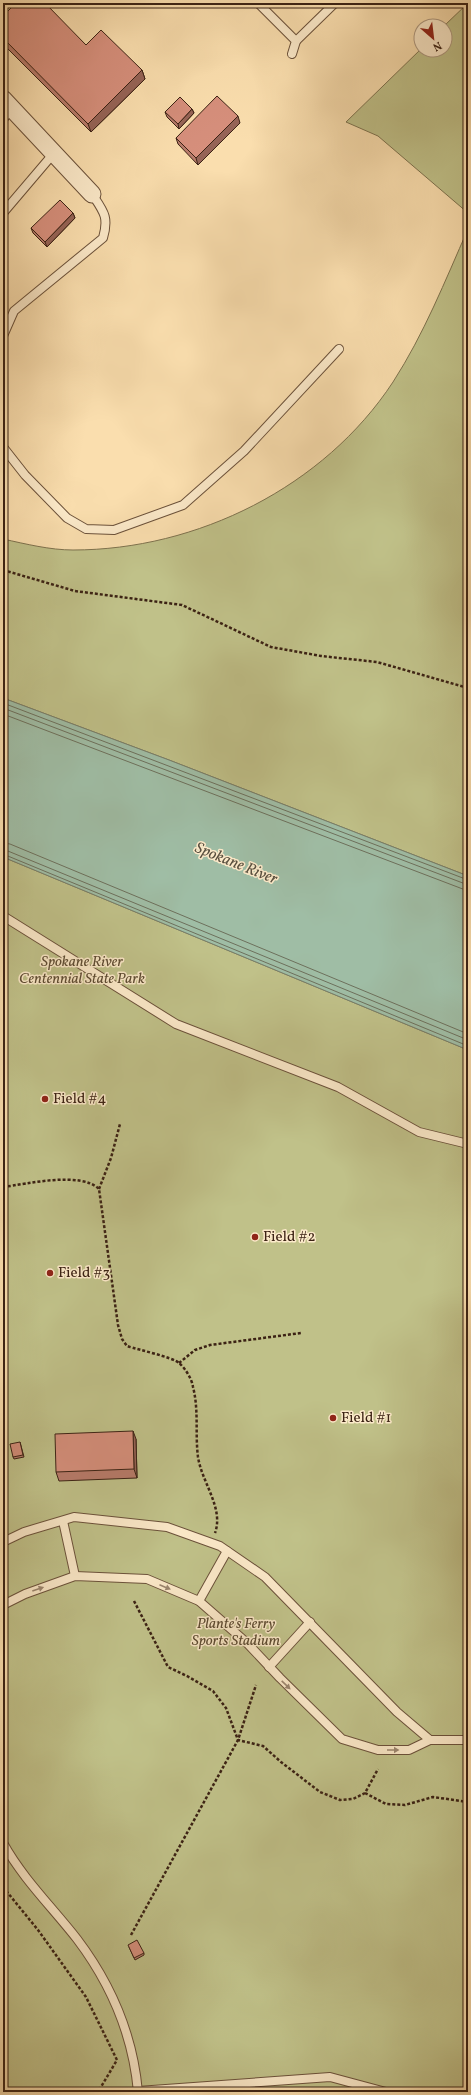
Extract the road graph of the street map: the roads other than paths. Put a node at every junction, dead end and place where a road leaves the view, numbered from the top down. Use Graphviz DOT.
graph roads {
  1 [pos="258,3"];
  2 [pos="335,3"];
  3 [pos="296,41"];
  4 [pos="292,54"];
  5 [pos="6,109"];
  6 [pos="54,153"];
  7 [pos="92,194"];
  8 [pos="3,213"];
  9 [pos="3,336"];
  10 [pos="339,349"];
  11 [pos="3,447"];
  12 [pos="3,916"];
  13 [pos="468,1144"];
  14 [pos="63,1521"];
  15 [pos="3,1542"];
  16 [pos="227,1551"];
  17 [pos="75,1576"];
  18 [pos="199,1602"];
  19 [pos="3,1605"];
  20 [pos="310,1622"];
  21 [pos="269,1667"];
  22 [pos="430,1740"];
  23 [pos="468,1740"];
  24 [pos="3,1843"];
  25 [pos="138,2092"];
  26 [pos="386,2092"];
  1 -- 3 [label="lane"];
  2 -- 3 [label="lane"];
  3 -- 4 [label="lane"];
  5 -- 6 [label="street"];
  6 -- 7 [label="street"];
  6 -- 8 [label="lane"];
  7 -- 9 [label="lane"];
  10 -- 11 [label="lane"];
  12 -- 13 [label="lane"];
  14 -- 15 [label="lane"];
  14 -- 16 [label="lane"];
  14 -- 17 [label="lane"];
  16 -- 18 [label="lane"];
  16 -- 20 [label="lane"];
  17 -- 18 [label="lane, one-way"];
  19 -- 17 [label="lane, one-way"];
  18 -- 21 [label="lane"];
  20 -- 21 [label="lane"];
  20 -- 22 [label="lane"];
  21 -- 22 [label="lane, one-way"];
  22 -- 23 [label="lane"];
  24 -- 25 [label="lane"];
  25 -- 26 [label="lane"];
}
